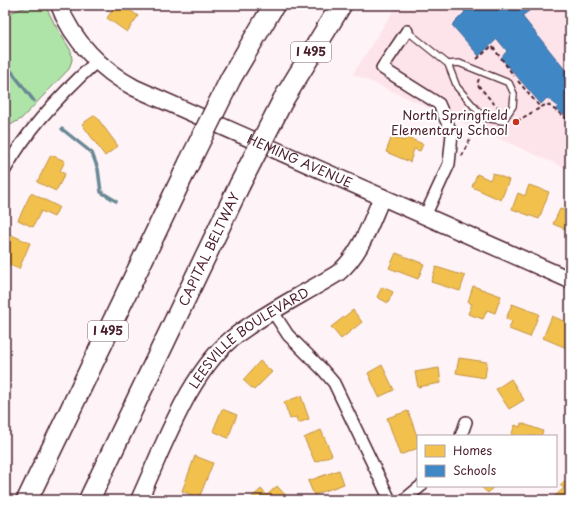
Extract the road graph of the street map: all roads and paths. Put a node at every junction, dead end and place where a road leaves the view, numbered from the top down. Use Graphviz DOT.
graph roads {
  1 [pos="59,5"];
  2 [pos="274,5"];
  3 [pos="341,5"];
  4 [pos="407,31"];
  5 [pos="477,59"];
  6 [pos="96,62"];
  7 [pos="448,64"];
  8 [pos="479,78"];
  9 [pos="540,107"];
  10 [pos="505,109"];
  11 [pos="517,120"];
  12 [pos="570,121"];
  13 [pos="495,131"];
  14 [pos="8,156"];
  15 [pos="449,164"];
  16 [pos="5,170"];
  17 [pos="382,197"];
  18 [pos="424,216"];
  19 [pos="570,280"];
  20 [pos="273,312"];
  21 [pos="466,422"];
  22 [pos="461,435"];
  23 [pos="421,487"];
  24 [pos="27,500"];
  25 [pos="89,500"];
  26 [pos="139,500"];
  27 [pos="390,500"];
  28 [pos="404,500"];
  1 -- 6 [label="street, HEMING AVENUE"];
  2 -- 24 [label="highway, I 495, bridge"];
  3 -- 25 [label="highway, CAPITAL BELTWAY / I 495, bridge"];
  4 -- 7 [label="lane"];
  4 -- 15 [label="street"];
  5 -- 9 [label="path"];
  6 -- 14 [label="street"];
  6 -- 17 [label="street, HEMING AVENUE"];
  7 -- 7 [label="lane"];
  8 -- 10 [label="path"];
  9 -- 11 [label="path"];
  9 -- 12 [label="path"];
  13 -- 15 [label="path"];
  14 -- 16 [label="street"];
  15 -- 18 [label="street"];
  17 -- 18 [label="street, HEMING AVENUE"];
  17 -- 20 [label="street, LEESVILLE BOULEVARD"];
  18 -- 19 [label="street, HEMING AVENUE"];
  20 -- 26 [label="street, LEESVILLE BOULEVARD"];
  20 -- 27 [label="street"];
  21 -- 22 [label="street"];
  23 -- 28 [label="street"];
}
